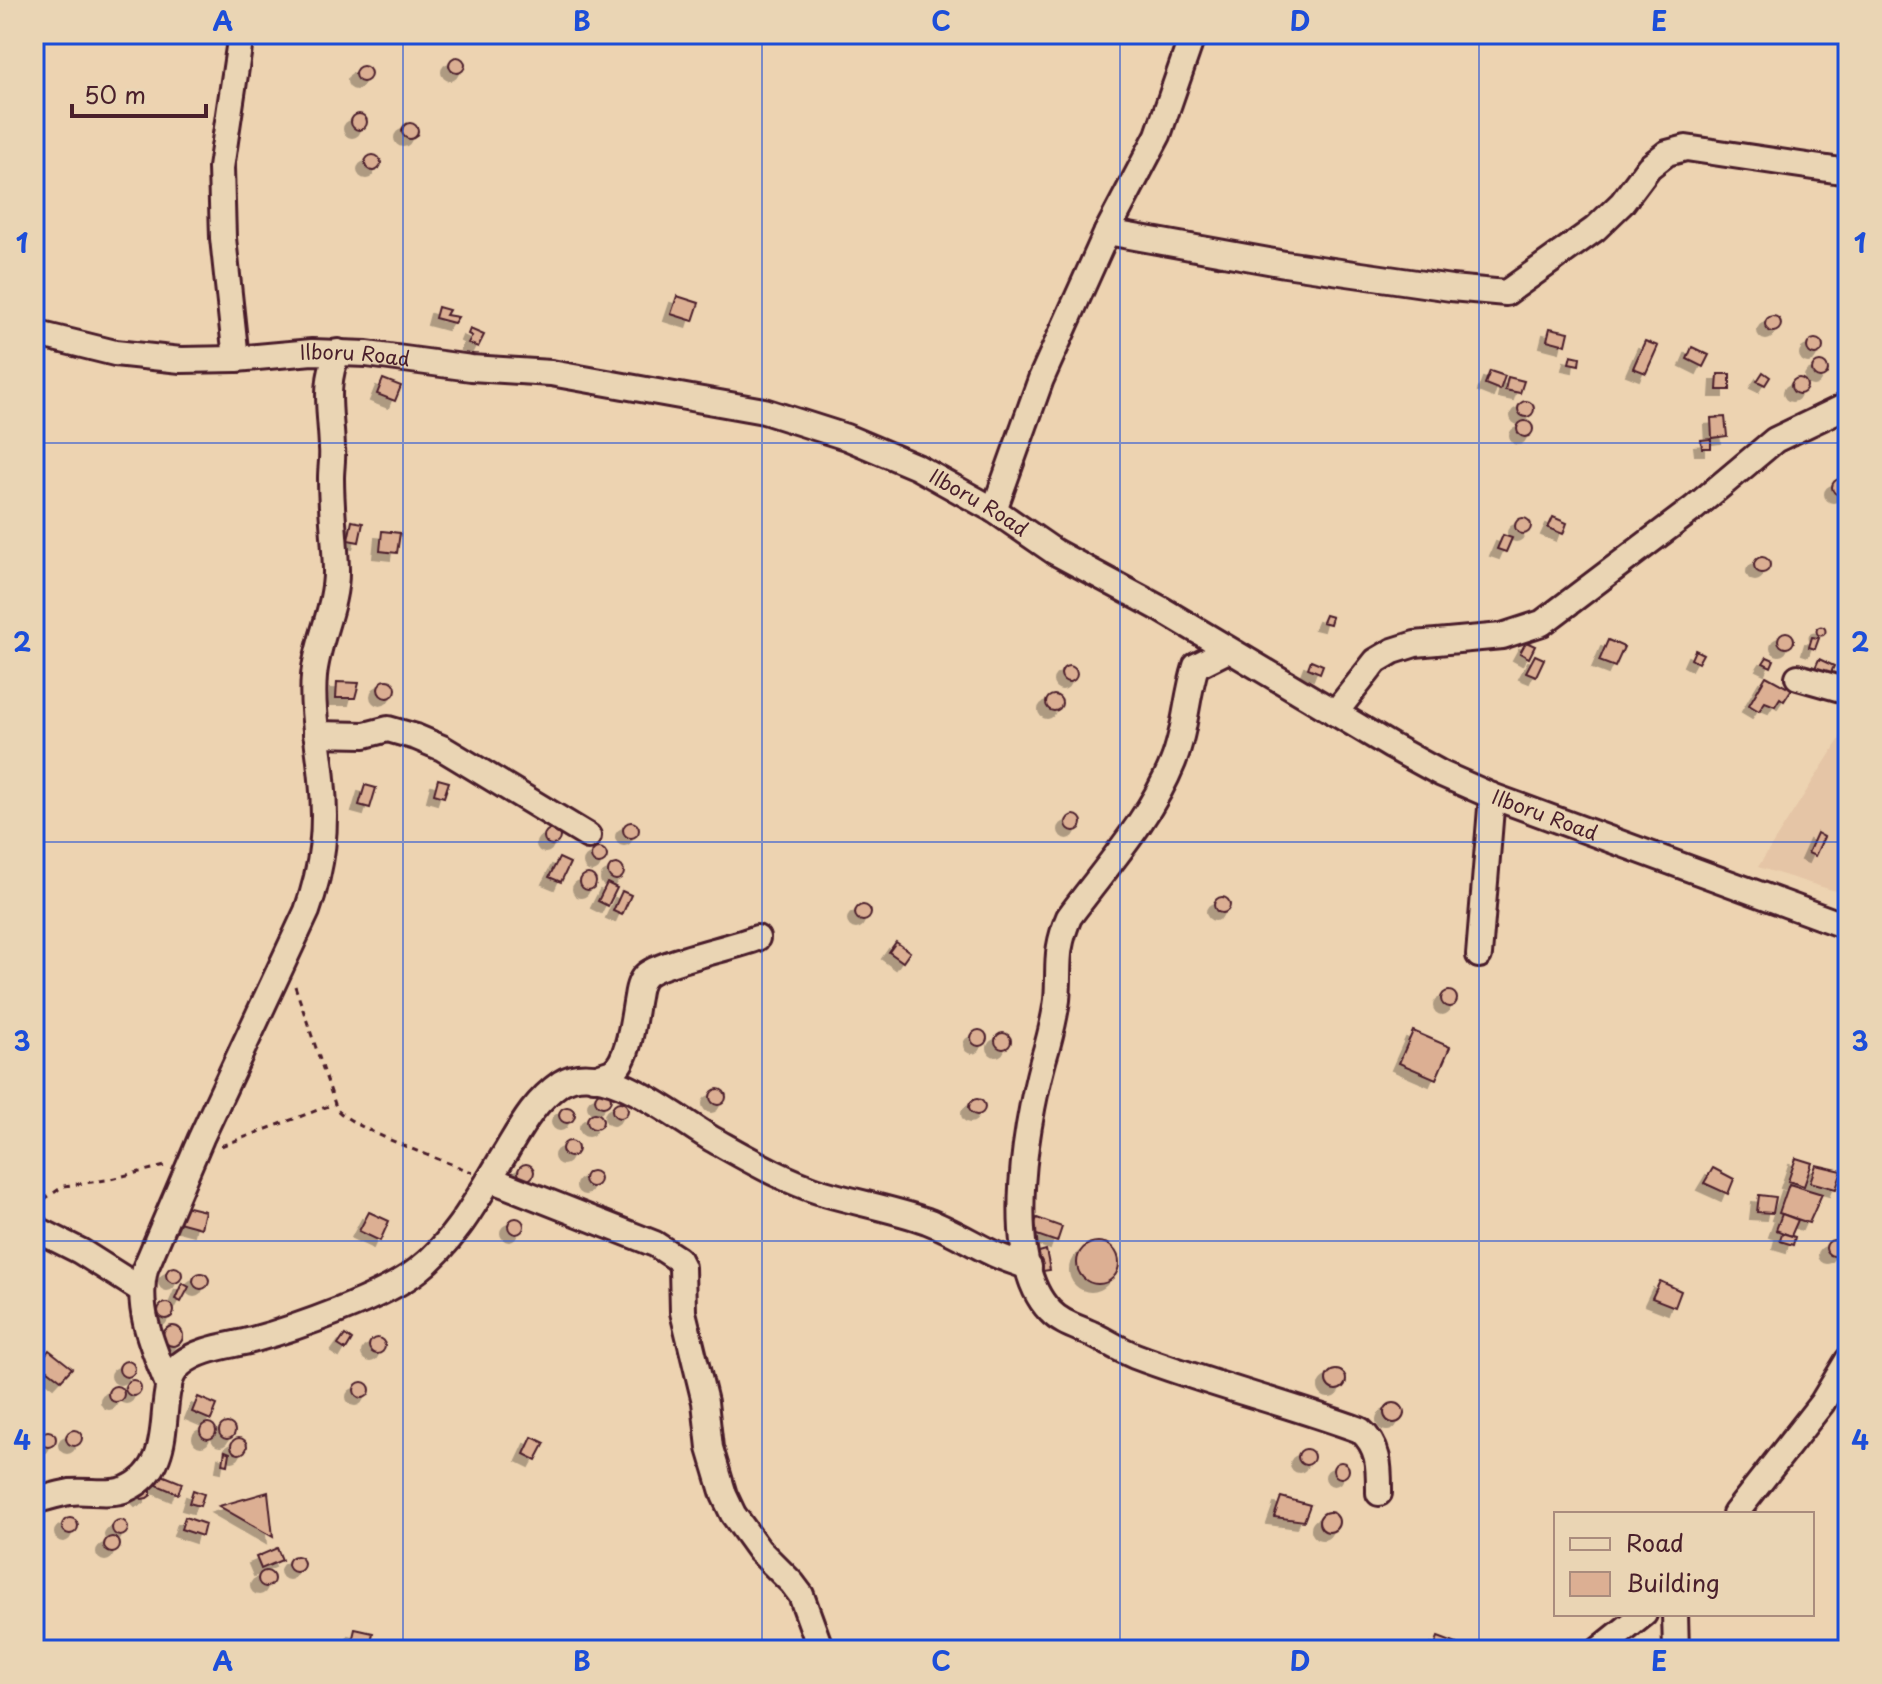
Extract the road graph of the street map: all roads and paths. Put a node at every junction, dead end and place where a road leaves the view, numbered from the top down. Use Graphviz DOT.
graph roads {
  1 [pos="241,34"];
  2 [pos="1193,34"];
  3 [pos="1848,172"];
  4 [pos="1107,232"];
  5 [pos="34,333"];
  6 [pos="338,352"];
  7 [pos="236,359"];
  8 [pos="1848,405"];
  9 [pos="994,510"];
  10 [pos="1228,650"];
  11 [pos="1798,677"];
  12 [pos="1848,691"];
  13 [pos="1335,713"];
  14 [pos="316,734"];
  15 [pos="1492,796"];
  16 [pos="588,836"];
  17 [pos="1848,927"];
  18 [pos="757,938"];
  19 [pos="1479,955"];
  20 [pos="294,982"];
  21 [pos="594,1078"];
  22 [pos="334,1104"];
  23 [pos="193,1156"];
  24 [pos="490,1179"];
  25 [pos="34,1206"];
  26 [pos="34,1228"];
  27 [pos="1029,1267"];
  28 [pos="140,1289"];
  29 [pos="1848,1360"];
  30 [pos="169,1387"];
  31 [pos="1379,1493"];
  32 [pos="34,1501"];
  33 [pos="1737,1512"];
  34 [pos="1642,1616"];
  35 [pos="1675,1616"];
  36 [pos="821,1650"];
  37 [pos="1599,1650"];
  38 [pos="1676,1650"];
  1 -- 7 [label="street"];
  2 -- 4 [label="street"];
  3 -- 4 [label="street"];
  4 -- 9 [label="street"];
  5 -- 7 [label="street, Ilboru Road"];
  6 -- 7 [label="street, Ilboru Road"];
  6 -- 9 [label="street, Ilboru Road"];
  6 -- 14 [label="street"];
  8 -- 13 [label="street"];
  9 -- 10 [label="street, Ilboru Road"];
  10 -- 13 [label="street, Ilboru Road"];
  10 -- 27 [label="street"];
  11 -- 12 [label="street"];
  13 -- 15 [label="street, Ilboru Road"];
  14 -- 16 [label="street"];
  14 -- 23 [label="street"];
  15 -- 17 [label="street, Ilboru Road"];
  15 -- 19 [label="street"];
  18 -- 21 [label="street"];
  20 -- 22 [label="path"];
  21 -- 24 [label="street"];
  21 -- 27 [label="street"];
  22 -- 23 [label="path"];
  22 -- 24 [label="path"];
  23 -- 25 [label="path"];
  23 -- 28 [label="street"];
  24 -- 30 [label="street"];
  24 -- 36 [label="street"];
  26 -- 28 [label="street"];
  27 -- 31 [label="street"];
  28 -- 30 [label="street"];
  29 -- 33 [label="street"];
  30 -- 32 [label="street"];
  34 -- 37 [label="street"];
  35 -- 38 [label="street"];
}
